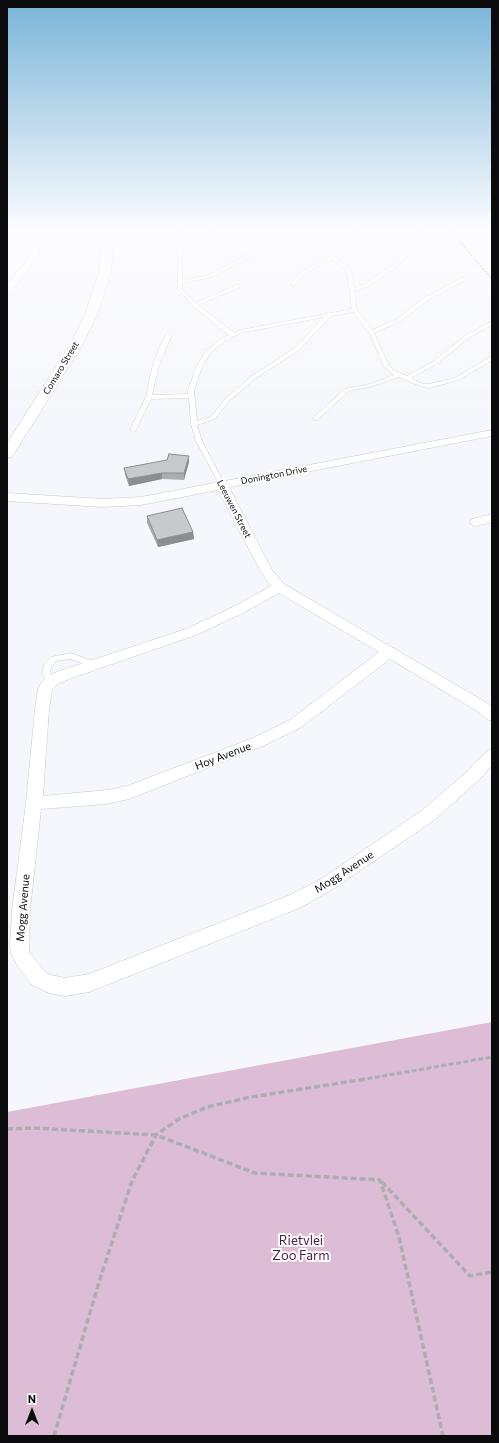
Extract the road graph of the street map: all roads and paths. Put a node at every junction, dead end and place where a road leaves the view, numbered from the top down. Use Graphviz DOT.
graph roads {
  1 [pos="97,295"];
  2 [pos="186,295"];
  3 [pos="217,295"];
  4 [pos="353,295"];
  5 [pos="433,295"];
  6 [pos="195,305"];
  7 [pos="355,310"];
  8 [pos="329,315"];
  9 [pos="492,323"];
  10 [pos="371,332"];
  11 [pos="169,334"];
  12 [pos="233,335"];
  13 [pos="492,358"];
  14 [pos="398,375"];
  15 [pos="407,378"];
  16 [pos="192,396"];
  17 [pos="149,397"];
  18 [pos="315,419"];
  19 [pos="194,424"];
  20 [pos="133,430"];
  21 [pos="492,433"];
  22 [pos="7,454"];
  23 [pos="222,486"];
  24 [pos="7,498"];
  25 [pos="492,518"];
  26 [pos="476,522"];
  27 [pos="279,587"];
  28 [pos="389,652"];
  29 [pos="487,711"];
  30 [pos="492,755"];
  31 [pos="34,803"];
  32 [pos="492,1057"];
  33 [pos="7,1129"];
  34 [pos="156,1135"];
  35 [pos="380,1180"];
  36 [pos="492,1272"];
  37 [pos="54,1436"];
  38 [pos="442,1436"];
  1 -- 22 [label="street, Comaro Street"];
  2 -- 6 [label="lane"];
  3 -- 6 [label="lane"];
  4 -- 7 [label="lane"];
  5 -- 10 [label="lane"];
  6 -- 12 [label="lane"];
  7 -- 8 [label="lane, Leeuwen Street"];
  7 -- 10 [label="lane"];
  8 -- 12 [label="lane, Leeuwen Street"];
  8 -- 19 [label="lane"];
  9 -- 15 [label="lane"];
  10 -- 14 [label="lane"];
  11 -- 17 [label="lane"];
  12 -- 16 [label="lane, Leeuwen Street"];
  13 -- 15 [label="lane"];
  14 -- 15 [label="lane"];
  14 -- 18 [label="lane"];
  16 -- 17 [label="lane"];
  16 -- 19 [label="lane, Leeuwen Street"];
  17 -- 20 [label="lane"];
  19 -- 23 [label="lane, Leeuwen Street"];
  21 -- 23 [label="street, Donington Drive"];
  23 -- 24 [label="street, Donington Drive"];
  23 -- 27 [label="street, Leeuwen Street"];
  25 -- 26 [label="street"];
  27 -- 28 [label="street, Leeuwen Street"];
  27 -- 31 [label="street, Mogg Avenue"];
  28 -- 29 [label="street, Leeuwen Street"];
  28 -- 31 [label="street, Hoy Avenue"];
  30 -- 31 [label="street, Mogg Avenue"];
  32 -- 34 [label="path"];
  33 -- 34 [label="path"];
  34 -- 35 [label="path"];
  34 -- 37 [label="path"];
  35 -- 36 [label="path"];
  35 -- 38 [label="path"];
}
